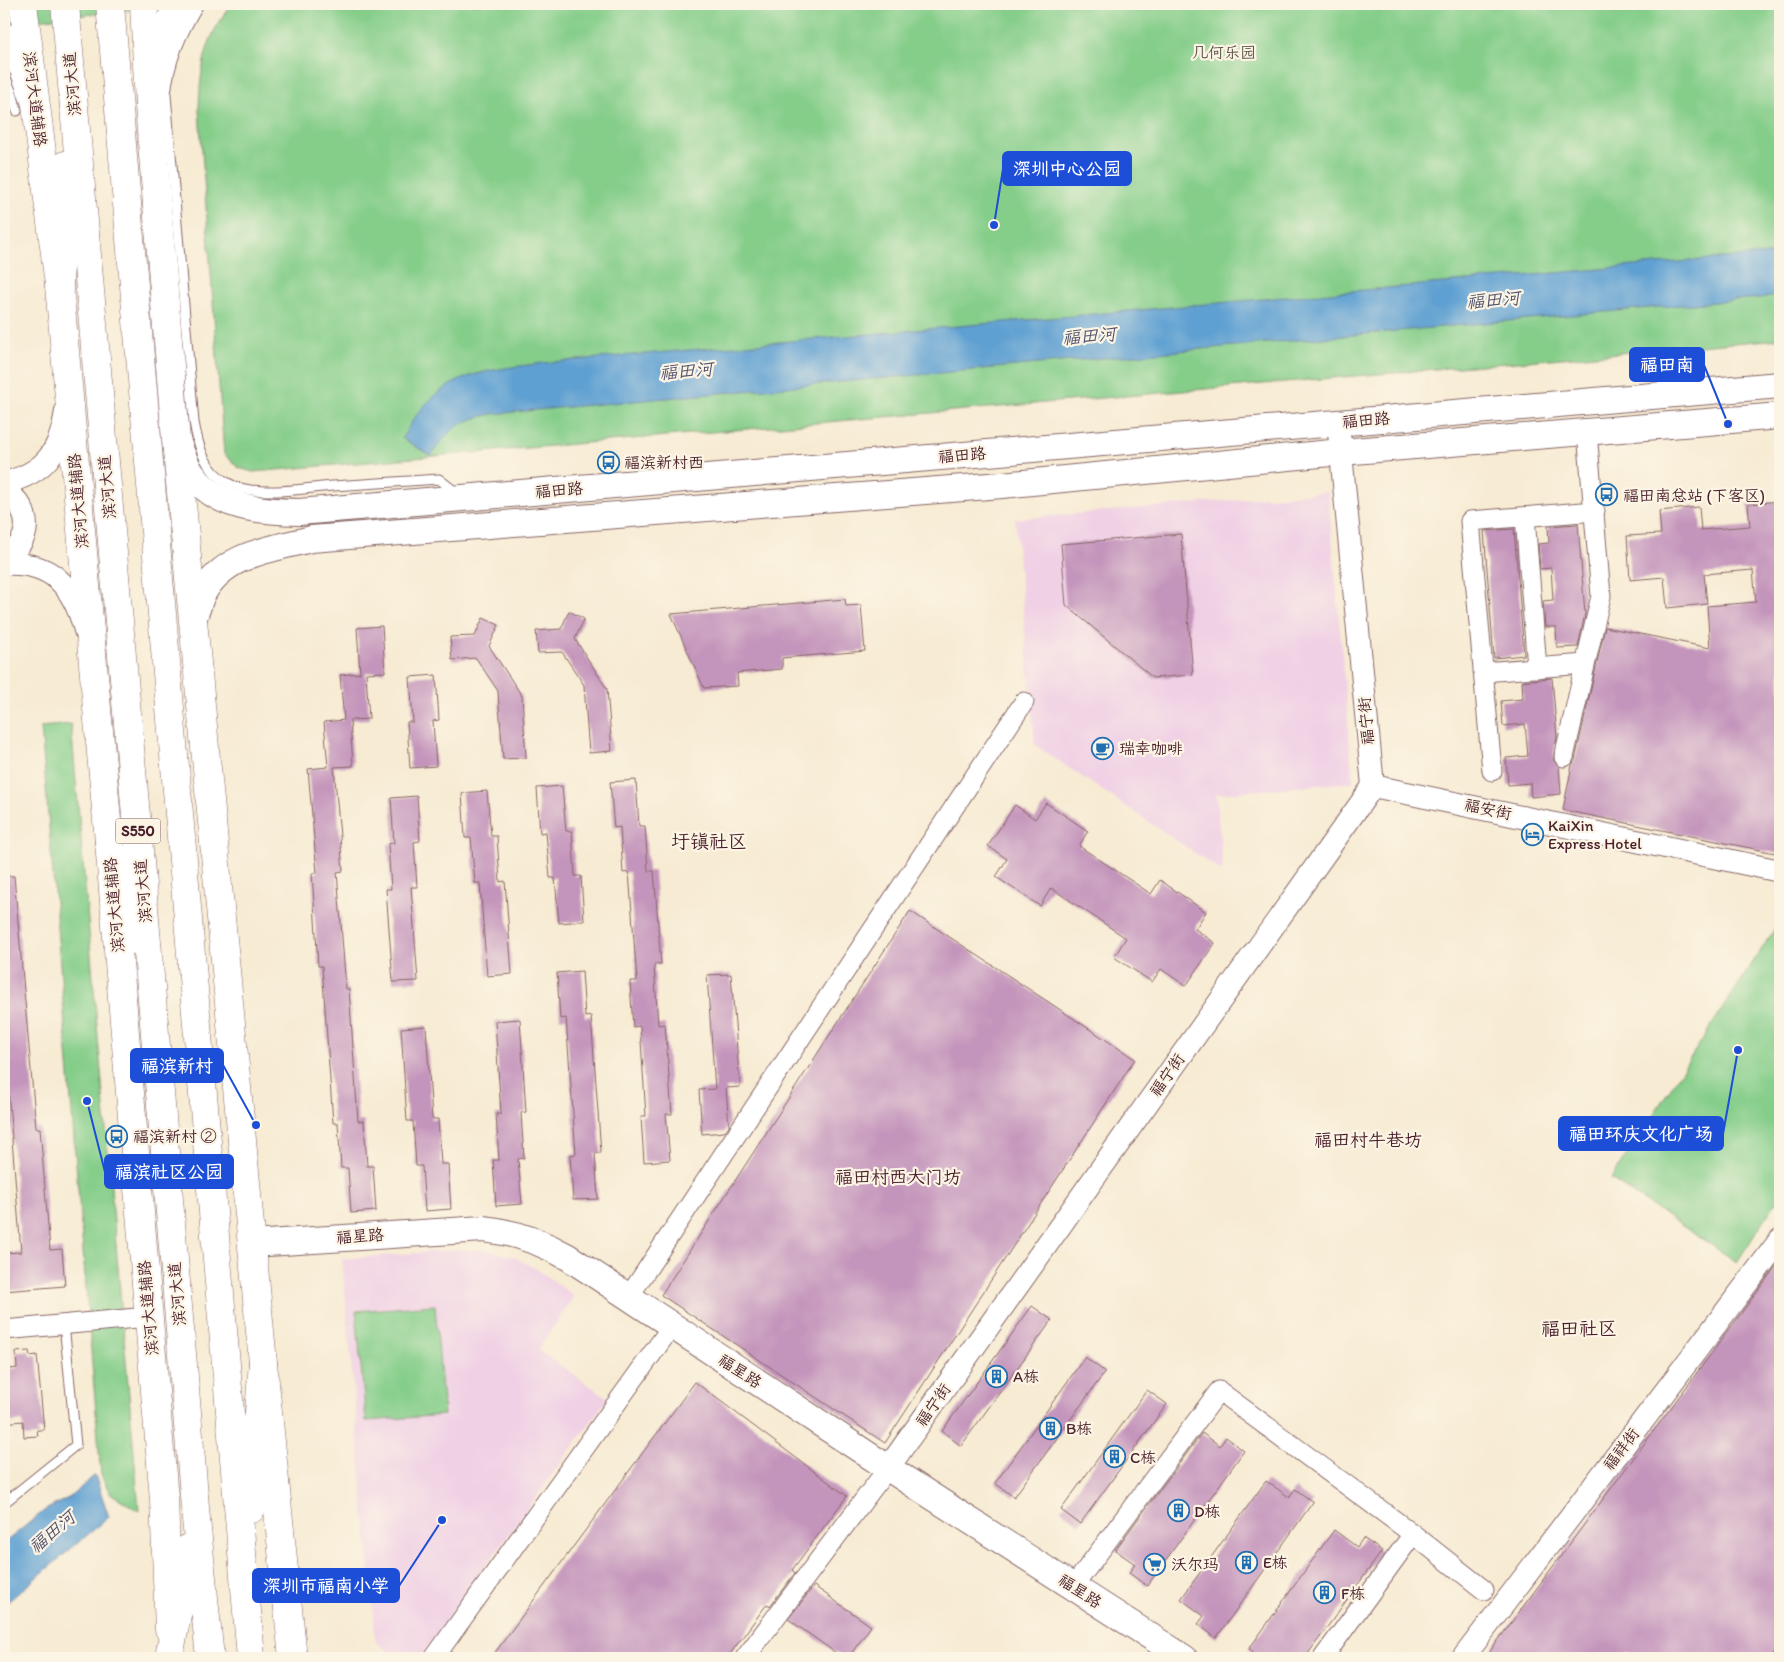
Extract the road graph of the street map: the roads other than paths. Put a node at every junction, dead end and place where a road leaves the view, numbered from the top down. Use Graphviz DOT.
graph roads {
  1 [pos="23,4"];
  2 [pos="65,4"];
  3 [pos="110,4"];
  4 [pos="144,4"];
  5 [pos="179,4"];
  6 [pos="199,4"];
  7 [pos="4,37"];
  8 [pos="70,61"];
  9 [pos="4,72"];
  10 [pos="25,104"];
  11 [pos="149,105"];
  12 [pos="59,285"];
  13 [pos="1780,385"];
  14 [pos="68,396"];
  15 [pos="1780,416"];
  16 [pos="1338,422"];
  17 [pos="1587,432"];
  18 [pos="176,440"];
  19 [pos="1341,452"];
  20 [pos="4,483"];
  21 [pos="4,492"];
  22 [pos="464,498"];
  23 [pos="1594,511"];
  24 [pos="1525,517"];
  25 [pos="4,556"];
  26 [pos="4,564"];
  27 [pos="194,617"];
  28 [pos="93,660"];
  29 [pos="1585,664"];
  30 [pos="1537,668"];
  31 [pos="1484,672"];
  32 [pos="1024,702"];
  33 [pos="1564,757"];
  34 [pos="1492,771"];
  35 [pos="1373,786"];
  36 [pos="109,842"];
  37 [pos="1780,871"];
  38 [pos="154,1022"];
  39 [pos="1780,1240"];
  40 [pos="252,1244"];
  41 [pos="628,1298"];
  42 [pos="148,1317"];
  43 [pos="64,1324"];
  44 [pos="672,1326"];
  45 [pos="4,1330"];
  46 [pos="262,1363"];
  47 [pos="888,1468"];
  48 [pos="4,1503"];
  49 [pos="196,1519"];
  50 [pos="1413,1534"];
  51 [pos="1073,1587"];
  52 [pos="245,1590"];
  53 [pos="1484,1590"];
  54 [pos="170,1655"];
  55 [pos="210,1658"];
  56 [pos="251,1658"];
  57 [pos="293,1658"];
  58 [pos="434,1658"];
  59 [pos="745,1658"];
  60 [pos="1184,1658"];
  61 [pos="1323,1658"];
  62 [pos="1463,1658"];
  1 -- 10 [label="main road, 滨河大道辅路"];
  2 -- 8 [label="main road, 滨河大道 / S550"];
  3 -- 52 [label="main road, S550"];
  4 -- 11 [label="main road"];
  5 -- 11 [label="main road"];
  6 -- 22 [label="lane"];
  7 -- 10 [label="main road"];
  8 -- 12 [label="main road"];
  8 -- 38 [label="main road, 滨河大道 / S550"];
  9 -- 10 [label="lane"];
  10 -- 12 [label="main road, 滨河大道辅路"];
  11 -- 18 [label="main road"];
  12 -- 14 [label="main road, 滨河大道辅路"];
  13 -- 16 [label="main road, 福田路"];
  14 -- 20 [label="street"];
  14 -- 28 [label="main road, 滨河大道辅路"];
  15 -- 17 [label="main road, 福田路"];
  16 -- 19 [label="street, 福宁街"];
  16 -- 22 [label="main road, 福田路"];
  17 -- 19 [label="main road, 福田路"];
  17 -- 23 [label="street"];
  18 -- 22 [label="main road, 福田路"];
  18 -- 27 [label="main road"];
  19 -- 27 [label="main road, 福田路"];
  19 -- 35 [label="street, 福宁街"];
  21 -- 25 [label="street"];
  23 -- 24 [label="street"];
  23 -- 29 [label="street"];
  24 -- 30 [label="street"];
  24 -- 31 [label="street"];
  26 -- 28 [label="street"];
  27 -- 40 [label="main road"];
  28 -- 36 [label="main road, 滨河大道辅路"];
  29 -- 30 [label="street"];
  29 -- 33 [label="street"];
  30 -- 31 [label="street"];
  31 -- 34 [label="street"];
  32 -- 41 [label="street"];
  35 -- 37 [label="street, 福安街"];
  35 -- 47 [label="street, 福宁街"];
  36 -- 38 [label="main road"];
  36 -- 42 [label="main road, 滨河大道辅路"];
  38 -- 49 [label="main road, 滨河大道 / S550"];
  39 -- 62 [label="street, 福祥街"];
  40 -- 41 [label="main road, 福星路"];
  40 -- 46 [label="main road"];
  41 -- 44 [label="main road, 福星路"];
  42 -- 43 [label="street"];
  42 -- 54 [label="main road, 滨河大道辅路"];
  43 -- 45 [label="street"];
  43 -- 48 [label="lane"];
  44 -- 47 [label="main road, 福星路"];
  44 -- 58 [label="street"];
  46 -- 52 [label="main road"];
  46 -- 57 [label="main road"];
  47 -- 51 [label="main road, 福星路"];
  47 -- 59 [label="street, 福宁街"];
  49 -- 54 [label="main road"];
  49 -- 55 [label="main road, 滨河大道 / S550"];
  50 -- 51 [label="street"];
  50 -- 53 [label="street"];
  50 -- 61 [label="street"];
  51 -- 60 [label="main road, 福星路"];
  52 -- 56 [label="main road, S550"];
}
